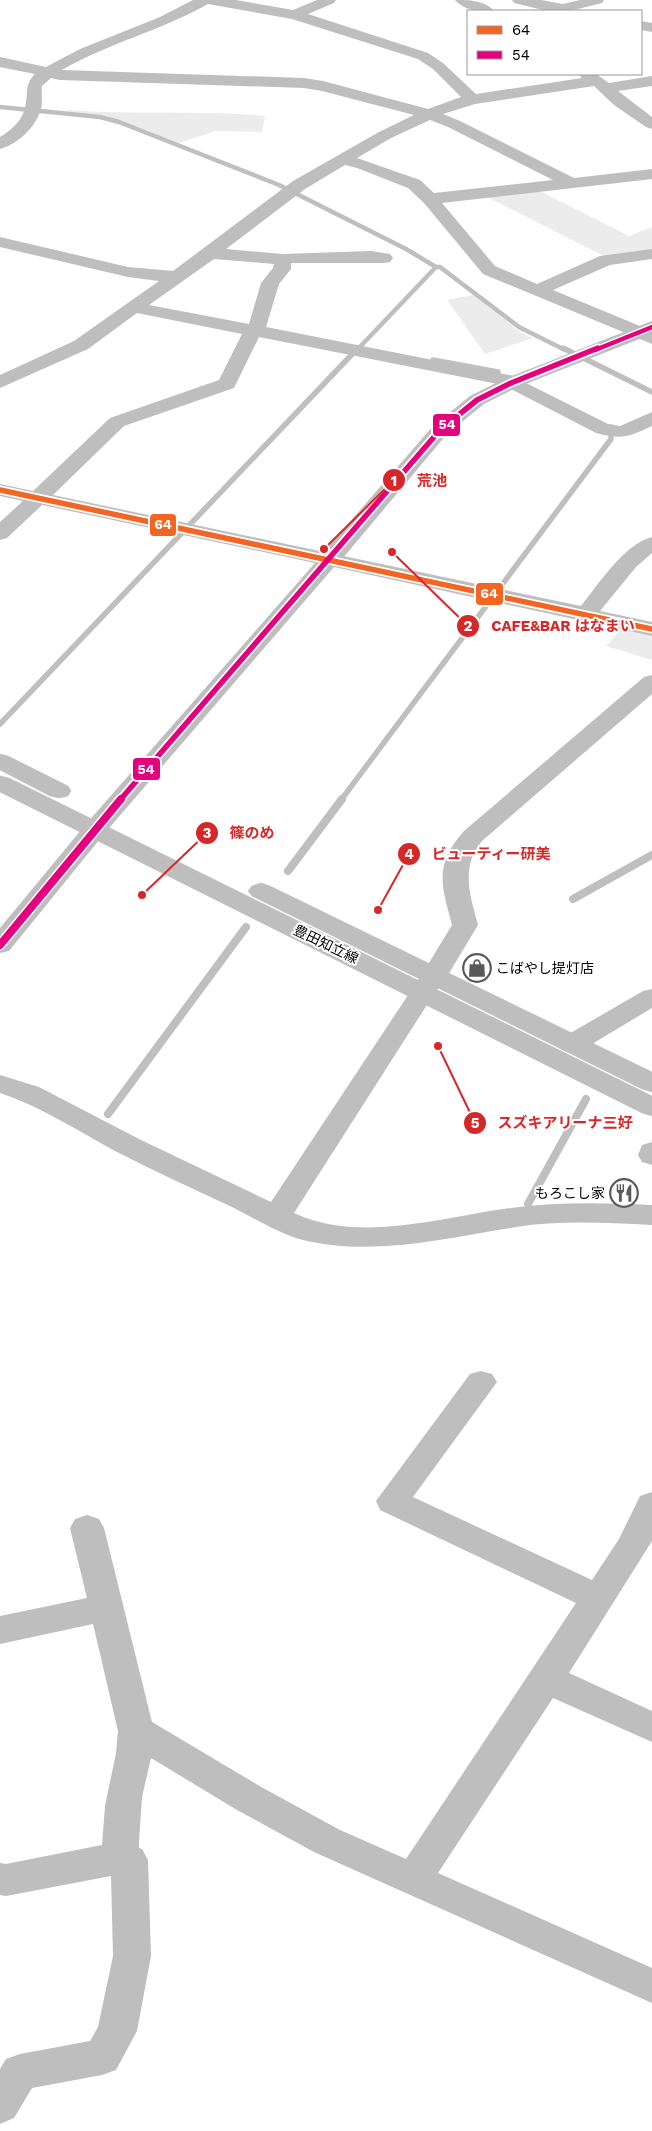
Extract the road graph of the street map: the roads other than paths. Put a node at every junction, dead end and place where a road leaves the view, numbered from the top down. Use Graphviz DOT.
graph roads {
  1 [pos="204,0"];
  2 [pos="329,0"];
  3 [pos="462,0"];
  4 [pos="519,0"];
  5 [pos="597,0"];
  6 [pos="563,9"];
  7 [pos="485,10"];
  8 [pos="576,10"];
  9 [pos="295,15"];
  10 [pos="0,62"];
  11 [pos="47,73"];
  12 [pos="596,81"];
  13 [pos="652,81"];
  14 [pos="473,100"];
  15 [pos="428,114"];
  16 [pos="652,124"];
  17 [pos="0,144"];
  18 [pos="343,160"];
  19 [pos="652,174"];
  20 [pos="574,184"];
  21 [pos="430,199"];
  22 [pos="0,242"];
  23 [pos="210,253"];
  24 [pos="652,254"];
  25 [pos="384,258"];
  26 [pos="283,259"];
  27 [pos="175,277"];
  28 [pos="538,290"];
  29 [pos="133,307"];
  30 [pos="254,332"];
  31 [pos="648,332"];
  32 [pos="0,382"];
  33 [pos="514,382"];
  34 [pos="652,418"];
  35 [pos="0,490"];
  36 [pos="38,498"];
  37 [pos="0,534"];
  38 [pos="652,543"];
  39 [pos="329,560"];
  40 [pos="586,614"];
  41 [pos="652,629"];
  42 [pos="652,682"];
  43 [pos="0,761"];
  44 [pos="0,783"];
  45 [pos="101,823"];
  46 [pos="0,945"];
  47 [pos="428,983"];
  48 [pos="652,997"];
  49 [pos="572,1044"];
  50 [pos="652,1083"];
  51 [pos="0,1084"];
  52 [pos="652,1107"];
  53 [pos="652,1215"];
  54 [pos="276,1217"];
  55 [pos="481,1382"];
  56 [pos="652,1505"];
  57 [pos="87,1528"];
  58 [pos="598,1598"];
  59 [pos="107,1607"];
  60 [pos="0,1630"];
  61 [pos="547,1679"];
  62 [pos="652,1727"];
  63 [pos="136,1731"];
  64 [pos="120,1858"];
  65 [pos="0,1879"];
  66 [pos="413,1880"];
  67 [pos="652,1986"];
  68 [pos="0,2105"];
  1 -- 9 [label="street"];
  1 -- 11 [label="street"];
  2 -- 9 [label="street"];
  3 -- 7 [label="street"];
  4 -- 6 [label="street"];
  5 -- 6 [label="street"];
  6 -- 8 [label="street"];
  9 -- 14 [label="street"];
  10 -- 11 [label="street"];
  11 -- 15 [label="street"];
  11 -- 17 [label="street"];
  12 -- 13 [label="street"];
  12 -- 14 [label="street"];
  12 -- 16 [label="street"];
  14 -- 15 [label="street"];
  15 -- 18 [label="street"];
  15 -- 20 [label="street"];
  18 -- 21 [label="street"];
  18 -- 23 [label="street"];
  19 -- 20 [label="street"];
  20 -- 21 [label="street"];
  21 -- 28 [label="street"];
  22 -- 27 [label="street"];
  23 -- 26 [label="street"];
  23 -- 27 [label="street"];
  24 -- 28 [label="street"];
  25 -- 26 [label="street"];
  26 -- 30 [label="street"];
  27 -- 29 [label="street"];
  28 -- 31 [label="street"];
  29 -- 30 [label="street"];
  29 -- 32 [label="street"];
  30 -- 33 [label="street"];
  30 -- 36 [label="street"];
  31 -- 33 [label="street"];
  33 -- 34 [label="street"];
  33 -- 39 [label="street"];
  35 -- 36 [label="street"];
  36 -- 37 [label="street"];
  36 -- 39 [label="street"];
  38 -- 40 [label="street"];
  39 -- 40 [label="street"];
  39 -- 45 [label="street"];
  40 -- 41 [label="street"];
  42 -- 47 [label="street"];
  43 -- 45 [label="street, 豊田知立線"];
  44 -- 45 [label="street, 豊田知立線"];
  45 -- 46 [label="street"];
  45 -- 47 [label="street, 豊田知立線"];
  47 -- 49 [label="street, 豊田知立線"];
  47 -- 52 [label="street, 豊田知立線"];
  47 -- 54 [label="street"];
  48 -- 49 [label="street"];
  49 -- 50 [label="street, 豊田知立線"];
  51 -- 54 [label="street"];
  53 -- 54 [label="street"];
  55 -- 58 [label="street"];
  56 -- 58 [label="street"];
  57 -- 59 [label="street"];
  58 -- 61 [label="street"];
  59 -- 60 [label="street"];
  59 -- 63 [label="street"];
  61 -- 62 [label="street"];
  61 -- 66 [label="street"];
  63 -- 64 [label="street"];
  63 -- 66 [label="street"];
  64 -- 65 [label="street"];
  64 -- 68 [label="street"];
  66 -- 67 [label="street"];
}
